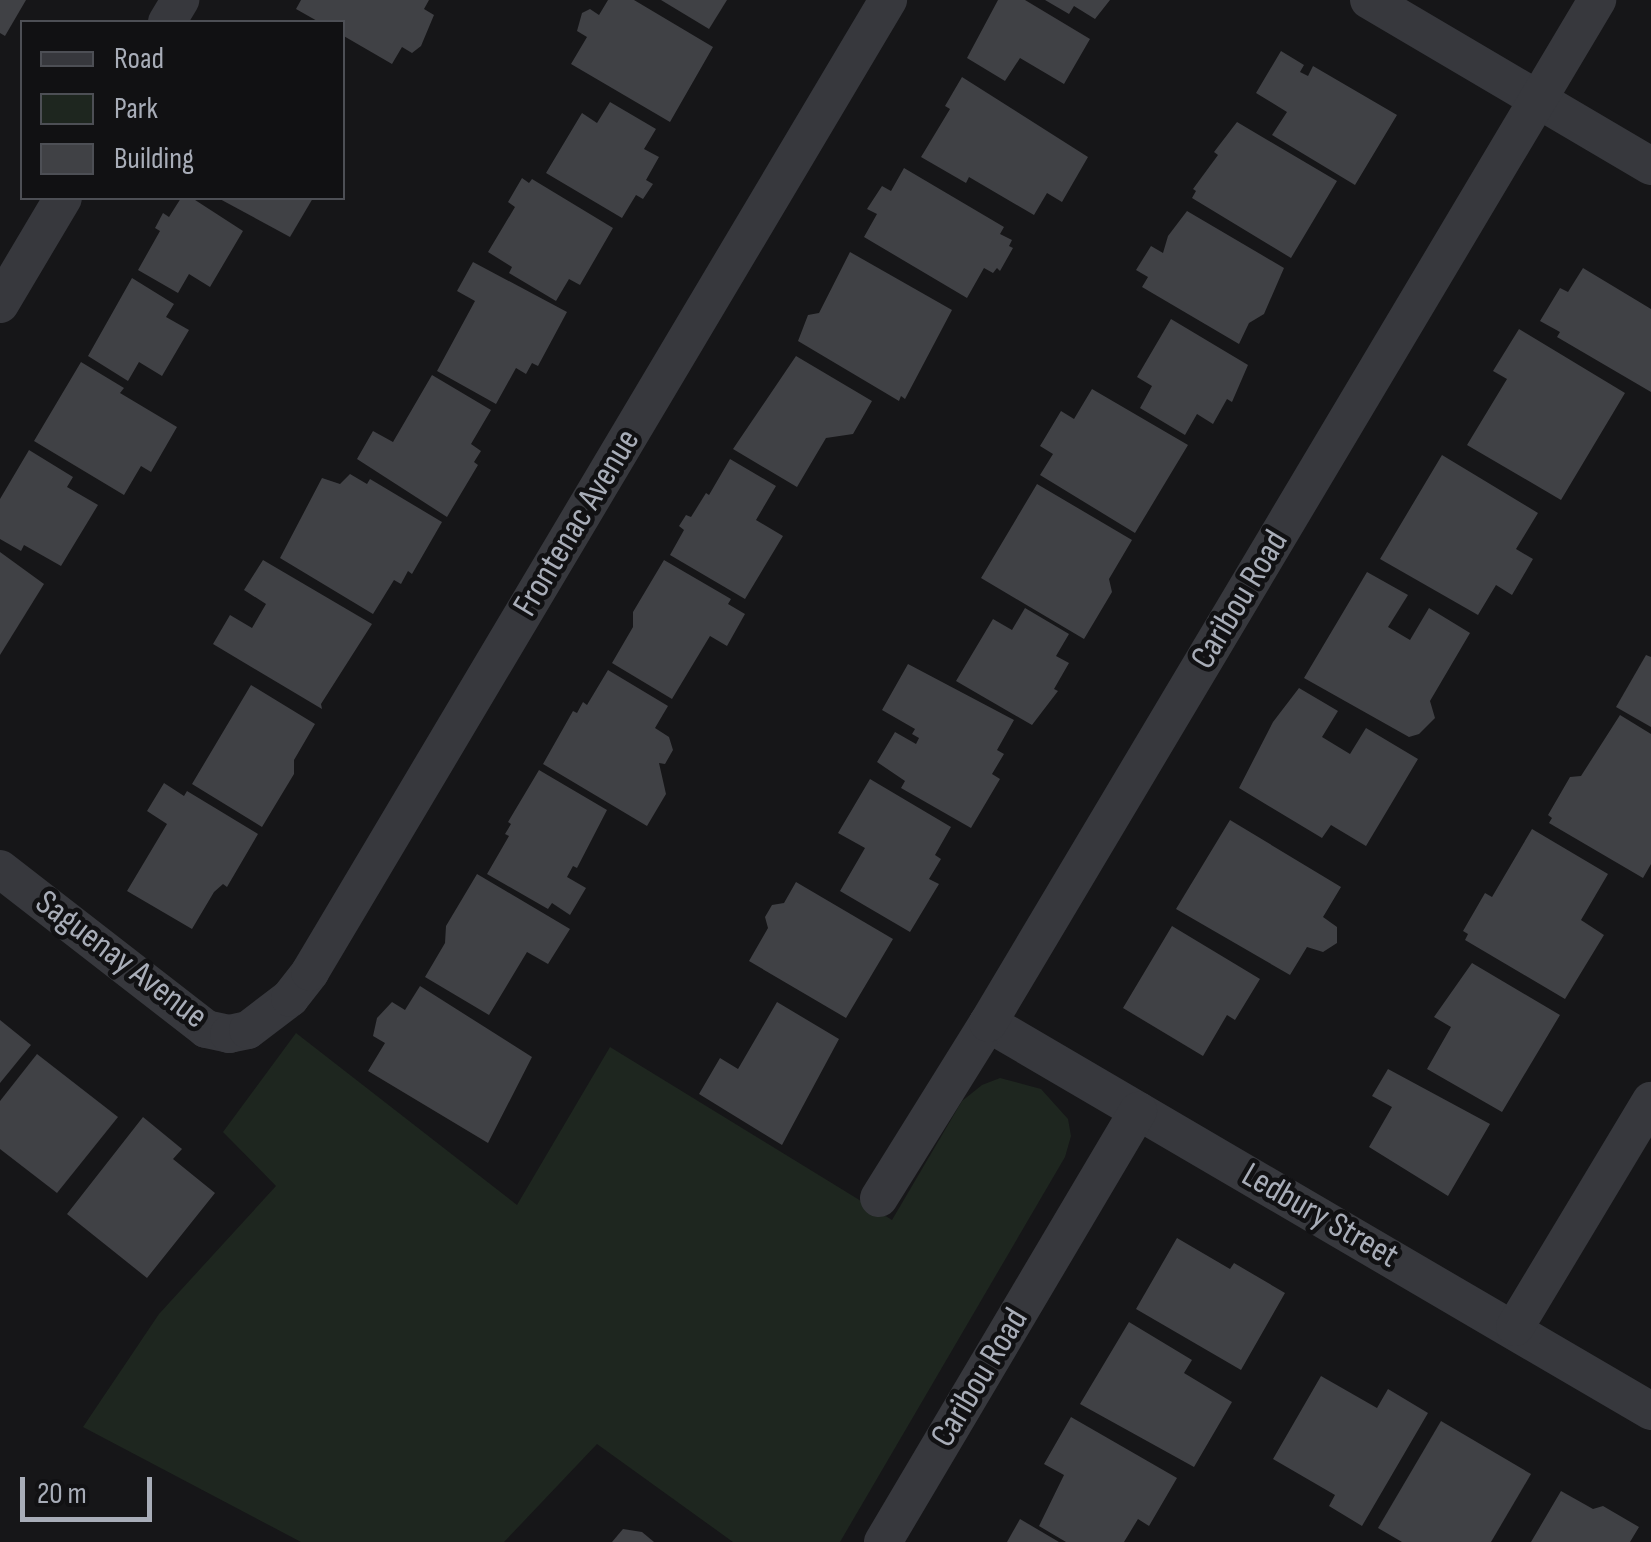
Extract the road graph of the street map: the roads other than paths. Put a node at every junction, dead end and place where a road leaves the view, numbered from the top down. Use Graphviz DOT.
graph roads {
  1 [pos="888,0"];
  2 [pos="1369,0"];
  3 [pos="1597,0"];
  4 [pos="1538,101"];
  5 [pos="1651,166"];
  6 [pos="62,200"];
  7 [pos="0,304"];
  8 [pos="0,869"];
  9 [pos="988,1023"];
  10 [pos="248,1030"];
  11 [pos="1651,1101"];
  12 [pos="1138,1112"];
  13 [pos="879,1198"];
  14 [pos="1515,1327"];
  15 [pos="1651,1410"];
  16 [pos="883,1542"];
  1 -- 10 [label="street, Frontenac Avenue"];
  2 -- 4 [label="street"];
  3 -- 4 [label="street, Caribou Road"];
  4 -- 5 [label="street"];
  4 -- 9 [label="street, Caribou Road"];
  6 -- 7 [label="street"];
  8 -- 10 [label="street, Saguenay Avenue"];
  9 -- 12 [label="street, Ledbury Street"];
  9 -- 13 [label="street, Caribou Road"];
  11 -- 14 [label="street"];
  12 -- 14 [label="street, Ledbury Street"];
  12 -- 16 [label="street, Caribou Road"];
  14 -- 15 [label="street, Ledbury Street"];
}
